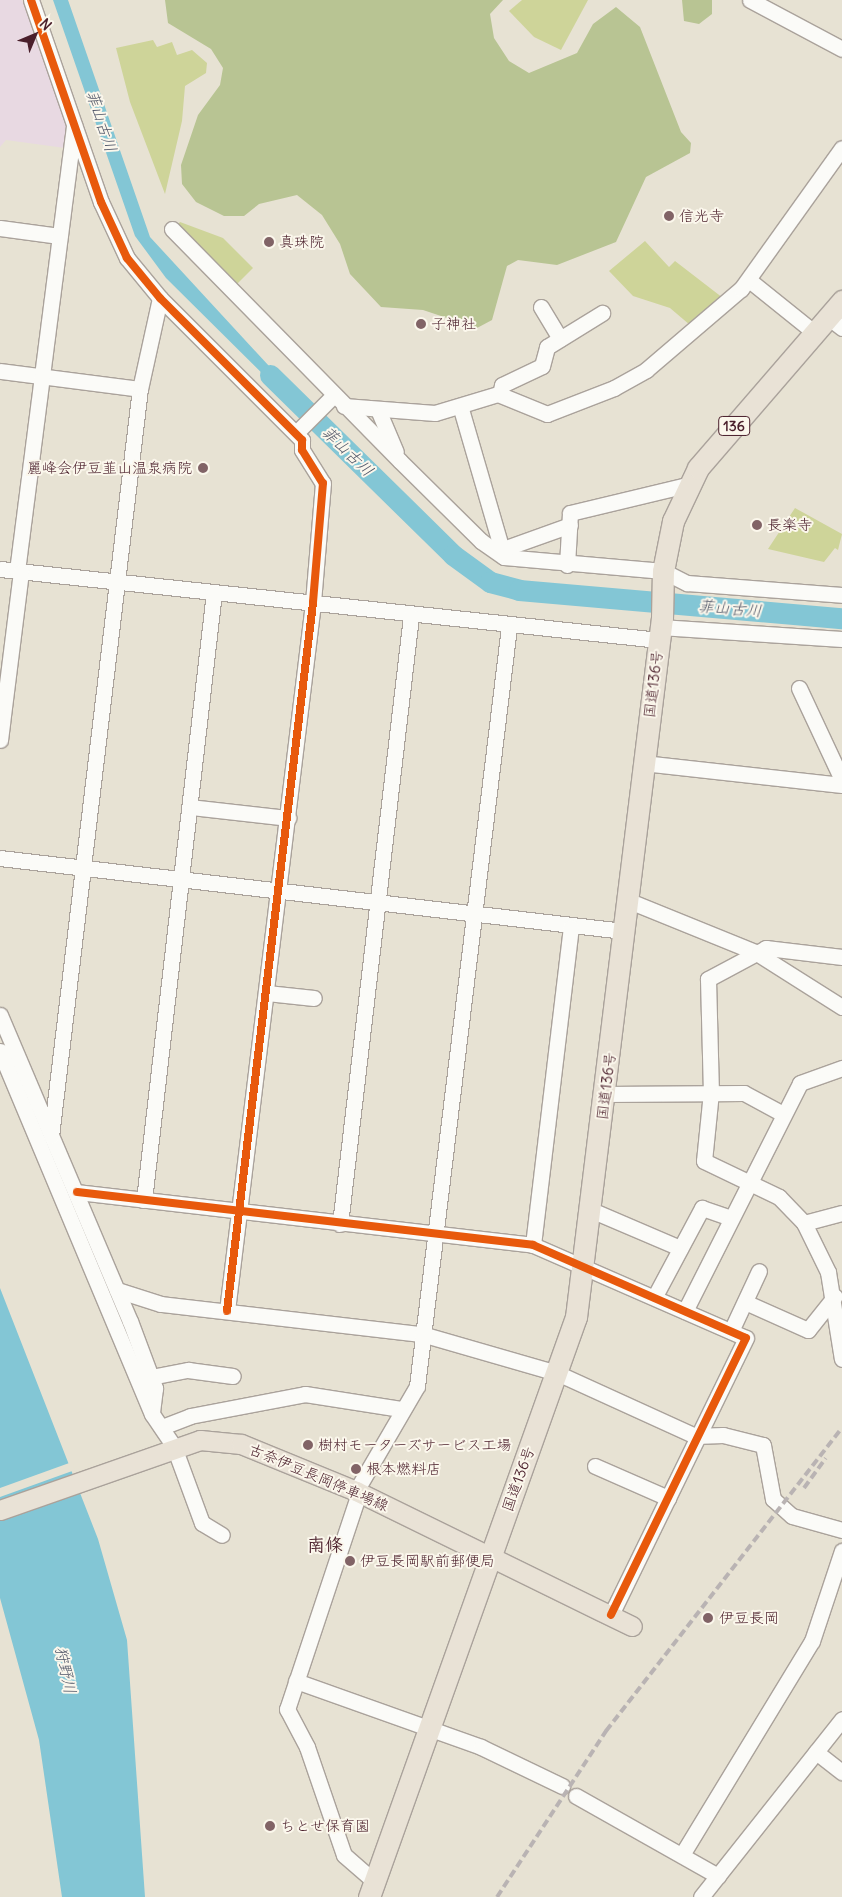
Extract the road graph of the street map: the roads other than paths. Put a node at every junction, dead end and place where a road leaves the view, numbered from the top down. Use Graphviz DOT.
graph roads {
  1 [pos="32,0"];
  2 [pos="750,0"];
  3 [pos="842,48"];
  4 [pos="74,126"];
  5 [pos="842,148"];
  6 [pos="0,228"];
  7 [pos="172,229"];
  8 [pos="59,236"];
  9 [pos="749,280"];
  10 [pos="160,298"];
  11 [pos="842,301"];
  12 [pos="541,307"];
  13 [pos="602,313"];
  14 [pos="835,322"];
  15 [pos="815,333"];
  16 [pos="560,339"];
  17 [pos="0,371"];
  18 [pos="42,377"];
  19 [pos="140,389"];
  20 [pos="500,394"];
  21 [pos="336,400"];
  22 [pos="461,408"];
  23 [pos="379,412"];
  24 [pos="296,433"];
  25 [pos="400,460"];
  26 [pos="687,485"];
  27 [pos="570,525"];
  28 [pos="504,553"];
  29 [pos="567,565"];
  30 [pos="0,569"];
  31 [pos="19,571"];
  32 [pos="664,578"];
  33 [pos="118,580"];
  34 [pos="214,592"];
  35 [pos="842,595"];
  36 [pos="313,603"];
  37 [pos="411,616"];
  38 [pos="508,627"];
  39 [pos="660,628"];
  40 [pos="842,639"];
  41 [pos="799,688"];
  42 [pos="0,740"];
  43 [pos="643,763"];
  44 [pos="842,780"];
  45 [pos="842,785"];
  46 [pos="190,808"];
  47 [pos="288,818"];
  48 [pos="0,858"];
  49 [pos="85,868"];
  50 [pos="182,880"];
  51 [pos="279,892"];
  52 [pos="628,900"];
  53 [pos="377,904"];
  54 [pos="474,915"];
  55 [pos="571,927"];
  56 [pos="623,931"];
  57 [pos="755,952"];
  58 [pos="842,957"];
  59 [pos="267,993"];
  60 [pos="314,998"];
  61 [pos="842,1008"];
  62 [pos="0,1015"];
  63 [pos="0,1051"];
  64 [pos="842,1068"];
  65 [pos="711,1092"];
  66 [pos="605,1094"];
  67 [pos="783,1114"];
  68 [pos="51,1136"];
  69 [pos="750,1182"];
  70 [pos="76,1192"];
  71 [pos="144,1200"];
  72 [pos="591,1210"];
  73 [pos="240,1212"];
  74 [pos="842,1213"];
  75 [pos="731,1218"];
  76 [pos="804,1223"];
  77 [pos="340,1224"];
  78 [pos="436,1235"];
  79 [pos="532,1245"];
  80 [pos="680,1248"];
  81 [pos="584,1266"];
  82 [pos="759,1271"];
  83 [pos="117,1290"];
  84 [pos="654,1296"];
  85 [pos="835,1296"];
  86 [pos="745,1302"];
  87 [pos="685,1311"];
  88 [pos="227,1312"];
  89 [pos="732,1331"];
  90 [pos="422,1334"];
  91 [pos="842,1359"];
  92 [pos="557,1373"];
  93 [pos="232,1376"];
  94 [pos="151,1377"];
  95 [pos="401,1409"];
  96 [pos="152,1414"];
  97 [pos="162,1428"];
  98 [pos="695,1436"];
  99 [pos="165,1451"];
  100 [pos="595,1466"];
  101 [pos="358,1492"];
  102 [pos="668,1498"];
  103 [pos="0,1510"];
  104 [pos="842,1530"];
  105 [pos="222,1535"];
  106 [pos="842,1551"];
  107 [pos="489,1556"];
  108 [pos="611,1615"];
  109 [pos="632,1626"];
  110 [pos="296,1681"];
  111 [pos="842,1719"];
  112 [pos="429,1727"];
  113 [pos="816,1752"];
  114 [pos="842,1772"];
  115 [pos="562,1786"];
  116 [pos="576,1796"];
  117 [pos="683,1854"];
  118 [pos="718,1876"];
  119 [pos="372,1889"];
  120 [pos="701,1897"];
  1 -- 4 [label="street"];
  2 -- 3 [label="street"];
  4 -- 8 [label="street"];
  4 -- 10 [label="street"];
  5 -- 9 [label="street"];
  6 -- 8 [label="street"];
  7 -- 21 [label="street"];
  8 -- 18 [label="street"];
  9 -- 15 [label="street"];
  9 -- 20 [label="street"];
  10 -- 19 [label="street"];
  10 -- 24 [label="street"];
  11 -- 14 [label="highway, 国道136号 / 136"];
  12 -- 16 [label="street"];
  13 -- 16 [label="street"];
  14 -- 15 [label="highway, 国道136号 / 136"];
  15 -- 26 [label="highway, 国道136号 / 136"];
  16 -- 20 [label="street"];
  17 -- 18 [label="street"];
  18 -- 19 [label="street"];
  18 -- 31 [label="street"];
  19 -- 33 [label="street"];
  20 -- 22 [label="street"];
  21 -- 23 [label="street"];
  21 -- 24 [label="street"];
  21 -- 25 [label="street"];
  22 -- 23 [label="street"];
  22 -- 28 [label="street"];
  23 -- 25 [label="street"];
  24 -- 36 [label="street"];
  25 -- 28 [label="street"];
  26 -- 27 [label="street"];
  26 -- 32 [label="highway, 国道136号 / 136"];
  27 -- 28 [label="street"];
  27 -- 29 [label="street"];
  28 -- 29 [label="street"];
  29 -- 32 [label="street"];
  30 -- 31 [label="street"];
  31 -- 33 [label="street"];
  31 -- 42 [label="street"];
  32 -- 35 [label="street"];
  32 -- 39 [label="highway, 国道136号 / 136"];
  33 -- 34 [label="street"];
  33 -- 49 [label="street"];
  34 -- 36 [label="street"];
  34 -- 46 [label="street"];
  36 -- 37 [label="street"];
  36 -- 47 [label="street"];
  37 -- 38 [label="street"];
  37 -- 53 [label="street"];
  38 -- 39 [label="street"];
  38 -- 54 [label="street"];
  39 -- 40 [label="street"];
  39 -- 43 [label="highway, 国道136号 / 136"];
  41 -- 44 [label="street"];
  43 -- 45 [label="street"];
  43 -- 52 [label="highway, 国道136号 / 136"];
  46 -- 47 [label="street"];
  46 -- 50 [label="street"];
  47 -- 51 [label="street"];
  48 -- 49 [label="street"];
  49 -- 50 [label="street"];
  49 -- 68 [label="street"];
  50 -- 51 [label="street"];
  50 -- 71 [label="street"];
  51 -- 53 [label="street"];
  51 -- 59 [label="street"];
  52 -- 56 [label="highway, 国道136号 / 136"];
  52 -- 57 [label="street"];
  53 -- 54 [label="street"];
  53 -- 77 [label="street"];
  54 -- 55 [label="street"];
  54 -- 78 [label="street"];
  55 -- 56 [label="street"];
  55 -- 79 [label="street"];
  56 -- 66 [label="highway, 国道136号 / 136"];
  57 -- 58 [label="street"];
  57 -- 61 [label="street"];
  57 -- 65 [label="street"];
  59 -- 60 [label="street"];
  59 -- 73 [label="street"];
  62 -- 68 [label="street"];
  63 -- 96 [label="street"];
  64 -- 67 [label="street"];
  65 -- 66 [label="street"];
  65 -- 67 [label="street"];
  65 -- 69 [label="street"];
  66 -- 72 [label="highway, 国道136号 / 136"];
  67 -- 69 [label="street"];
  68 -- 70 [label="street"];
  69 -- 75 [label="street"];
  69 -- 76 [label="street"];
  70 -- 71 [label="street"];
  70 -- 83 [label="street"];
  71 -- 73 [label="street"];
  72 -- 80 [label="street"];
  72 -- 81 [label="highway, 国道136号 / 136"];
  73 -- 77 [label="street"];
  73 -- 88 [label="street"];
  74 -- 76 [label="street"];
  75 -- 80 [label="street"];
  75 -- 87 [label="street"];
  76 -- 85 [label="street"];
  77 -- 78 [label="street"];
  78 -- 79 [label="street"];
  78 -- 90 [label="street"];
  79 -- 81 [label="street"];
  80 -- 84 [label="street"];
  81 -- 84 [label="street"];
  81 -- 92 [label="highway, 国道136号 / 136"];
  82 -- 86 [label="street"];
  83 -- 88 [label="street"];
  83 -- 94 [label="street"];
  84 -- 87 [label="street"];
  85 -- 86 [label="street"];
  85 -- 91 [label="street"];
  86 -- 89 [label="street"];
  87 -- 89 [label="street"];
  88 -- 90 [label="street"];
  89 -- 98 [label="street"];
  90 -- 92 [label="street"];
  90 -- 95 [label="street"];
  92 -- 98 [label="street"];
  92 -- 107 [label="highway, 国道136号 / 136"];
  93 -- 94 [label="street"];
  94 -- 96 [label="street"];
  95 -- 97 [label="street"];
  95 -- 101 [label="street"];
  96 -- 97 [label="street"];
  97 -- 99 [label="street"];
  98 -- 102 [label="street"];
  98 -- 104 [label="street"];
  99 -- 101 [label="main road, 古奈伊豆長岡停車場線"];
  99 -- 103 [label="main road, 古奈伊豆長岡停車場線"];
  99 -- 105 [label="street"];
  100 -- 102 [label="street"];
  101 -- 107 [label="main road, 古奈伊豆長岡停車場線"];
  101 -- 110 [label="street"];
  102 -- 108 [label="street"];
  106 -- 117 [label="street"];
  107 -- 108 [label="main road, 古奈伊豆長岡停車場線"];
  107 -- 112 [label="highway, 国道136号 / 136"];
  108 -- 109 [label="main road, 古奈伊豆長岡停車場線"];
  110 -- 112 [label="street"];
  110 -- 119 [label="street"];
  111 -- 113 [label="street"];
  112 -- 115 [label="street"];
  112 -- 119 [label="highway, 国道136号 / 136"];
  113 -- 114 [label="street"];
  113 -- 118 [label="street"];
  116 -- 117 [label="street"];
  117 -- 118 [label="street"];
  118 -- 120 [label="street"];
}
